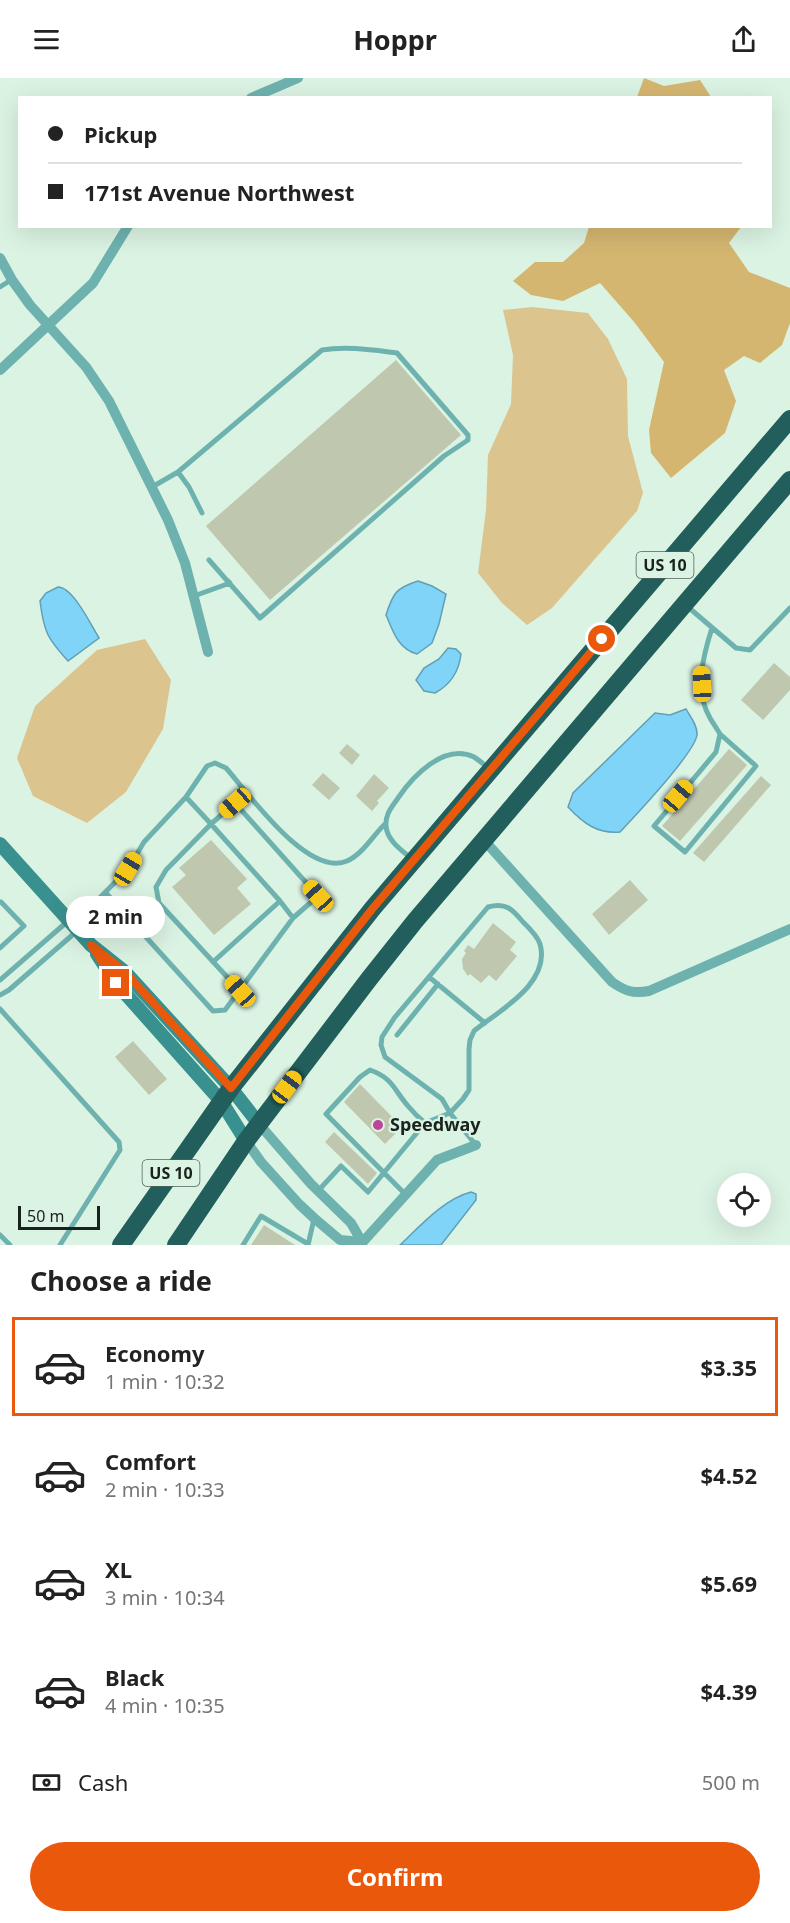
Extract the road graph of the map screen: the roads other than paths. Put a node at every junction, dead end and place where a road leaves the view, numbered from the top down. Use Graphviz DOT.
graph roads {
  1 [pos="298,78"];
  2 [pos="256,96"];
  3 [pos="127,228"];
  4 [pos="0,258"];
  5 [pos="12,280"];
  6 [pos="0,287"];
  7 [pos="48,325"];
  8 [pos="0,370"];
  9 [pos="790,419"];
  10 [pos="178,472"];
  11 [pos="790,480"];
  12 [pos="152,487"];
  13 [pos="202,513"];
  14 [pos="209,560"];
  15 [pos="230,583"];
  16 [pos="193,596"];
  17 [pos="684,604"];
  18 [pos="790,608"];
  19 [pos="712,628"];
  20 [pos="208,652"];
  21 [pos="720,734"];
  22 [pos="490,769"];
  23 [pos="186,796"];
  24 [pos="386,823"];
  25 [pos="211,824"];
  26 [pos="483,839"];
  27 [pos="0,844"];
  28 [pos="413,860"];
  29 [pos="106,893"];
  30 [pos="280,901"];
  31 [pos="0,902"];
  32 [pos="159,903"];
  33 [pos="293,918"];
  34 [pos="73,925"];
  35 [pos="134,925"];
  36 [pos="790,929"];
  37 [pos="0,948"];
  38 [pos="213,962"];
  39 [pos="429,977"];
  40 [pos="0,980"];
  41 [pos="438,984"];
  42 [pos="240,991"];
  43 [pos="0,995"];
  44 [pos="0,1009"];
  45 [pos="485,1023"];
  46 [pos="397,1035"];
  47 [pos="226,1094"];
  48 [pos="450,1113"];
  49 [pos="259,1124"];
  50 [pos="425,1124"];
  51 [pos="246,1141"];
  52 [pos="477,1146"];
  53 [pos="383,1172"];
  54 [pos="318,1191"];
  55 [pos="406,1195"];
  56 [pos="314,1218"];
  57 [pos="0,1235"];
  58 [pos="308,1244"];
  59 [pos="361,1244"];
  60 [pos="10,1245"];
  61 [pos="60,1245"];
  62 [pos="122,1245"];
  63 [pos="176,1245"];
  64 [pos="243,1245"];
  1 -- 2 [label="street"];
  3 -- 7 [label="street"];
  4 -- 5 [label="street"];
  5 -- 6 [label="lane"];
  5 -- 7 [label="street"];
  7 -- 8 [label="street"];
  7 -- 12 [label="street"];
  9 -- 22 [label="highway, US 10"];
  10 -- 12 [label="lane"];
  10 -- 13 [label="lane"];
  10 -- 15 [label="lane"];
  11 -- 17 [label="highway, US 10"];
  12 -- 16 [label="street"];
  14 -- 15 [label="lane"];
  15 -- 16 [label="lane"];
  16 -- 20 [label="street"];
  17 -- 19 [label="lane"];
  17 -- 26 [label="highway, US 10"];
  18 -- 19 [label="lane"];
  19 -- 21 [label="lane"];
  21 -- 21 [label="lane"];
  22 -- 24 [label="lane"];
  22 -- 28 [label="highway, US 10"];
  23 -- 24 [label="lane"];
  23 -- 25 [label="lane"];
  23 -- 29 [label="lane"];
  24 -- 28 [label="lane"];
  25 -- 30 [label="lane"];
  25 -- 32 [label="lane"];
  25 -- 33 [label="lane"];
  26 -- 36 [label="street"];
  26 -- 49 [label="highway, US 10"];
  27 -- 34 [label="street"];
  28 -- 47 [label="highway, US 10"];
  29 -- 34 [label="lane"];
  29 -- 35 [label="lane"];
  30 -- 33 [label="lane"];
  30 -- 38 [label="lane"];
  31 -- 37 [label="lane"];
  32 -- 35 [label="lane"];
  32 -- 38 [label="lane"];
  33 -- 42 [label="lane"];
  34 -- 40 [label="lane"];
  34 -- 43 [label="lane"];
  34 -- 47 [label="street"];
  35 -- 42 [label="lane"];
  38 -- 42 [label="lane"];
  39 -- 41 [label="lane"];
  39 -- 45 [label="lane"];
  39 -- 48 [label="lane"];
  41 -- 45 [label="lane"];
  41 -- 46 [label="lane"];
  44 -- 61 [label="lane"];
  45 -- 48 [label="lane"];
  47 -- 49 [label="street"];
  47 -- 51 [label="street"];
  47 -- 62 [label="highway, US 10"];
  48 -- 50 [label="lane"];
  48 -- 52 [label="lane"];
  49 -- 51 [label="highway, US 10"];
  49 -- 54 [label="street"];
  50 -- 53 [label="lane"];
  50 -- 53 [label="lane"];
  51 -- 56 [label="street"];
  51 -- 63 [label="highway, US 10"];
  52 -- 55 [label="street"];
  53 -- 54 [label="lane"];
  53 -- 55 [label="lane"];
  54 -- 59 [label="street"];
  55 -- 59 [label="street"];
  56 -- 58 [label="lane"];
  56 -- 59 [label="street"];
  57 -- 60 [label="lane"];
  58 -- 64 [label="lane"];
}
